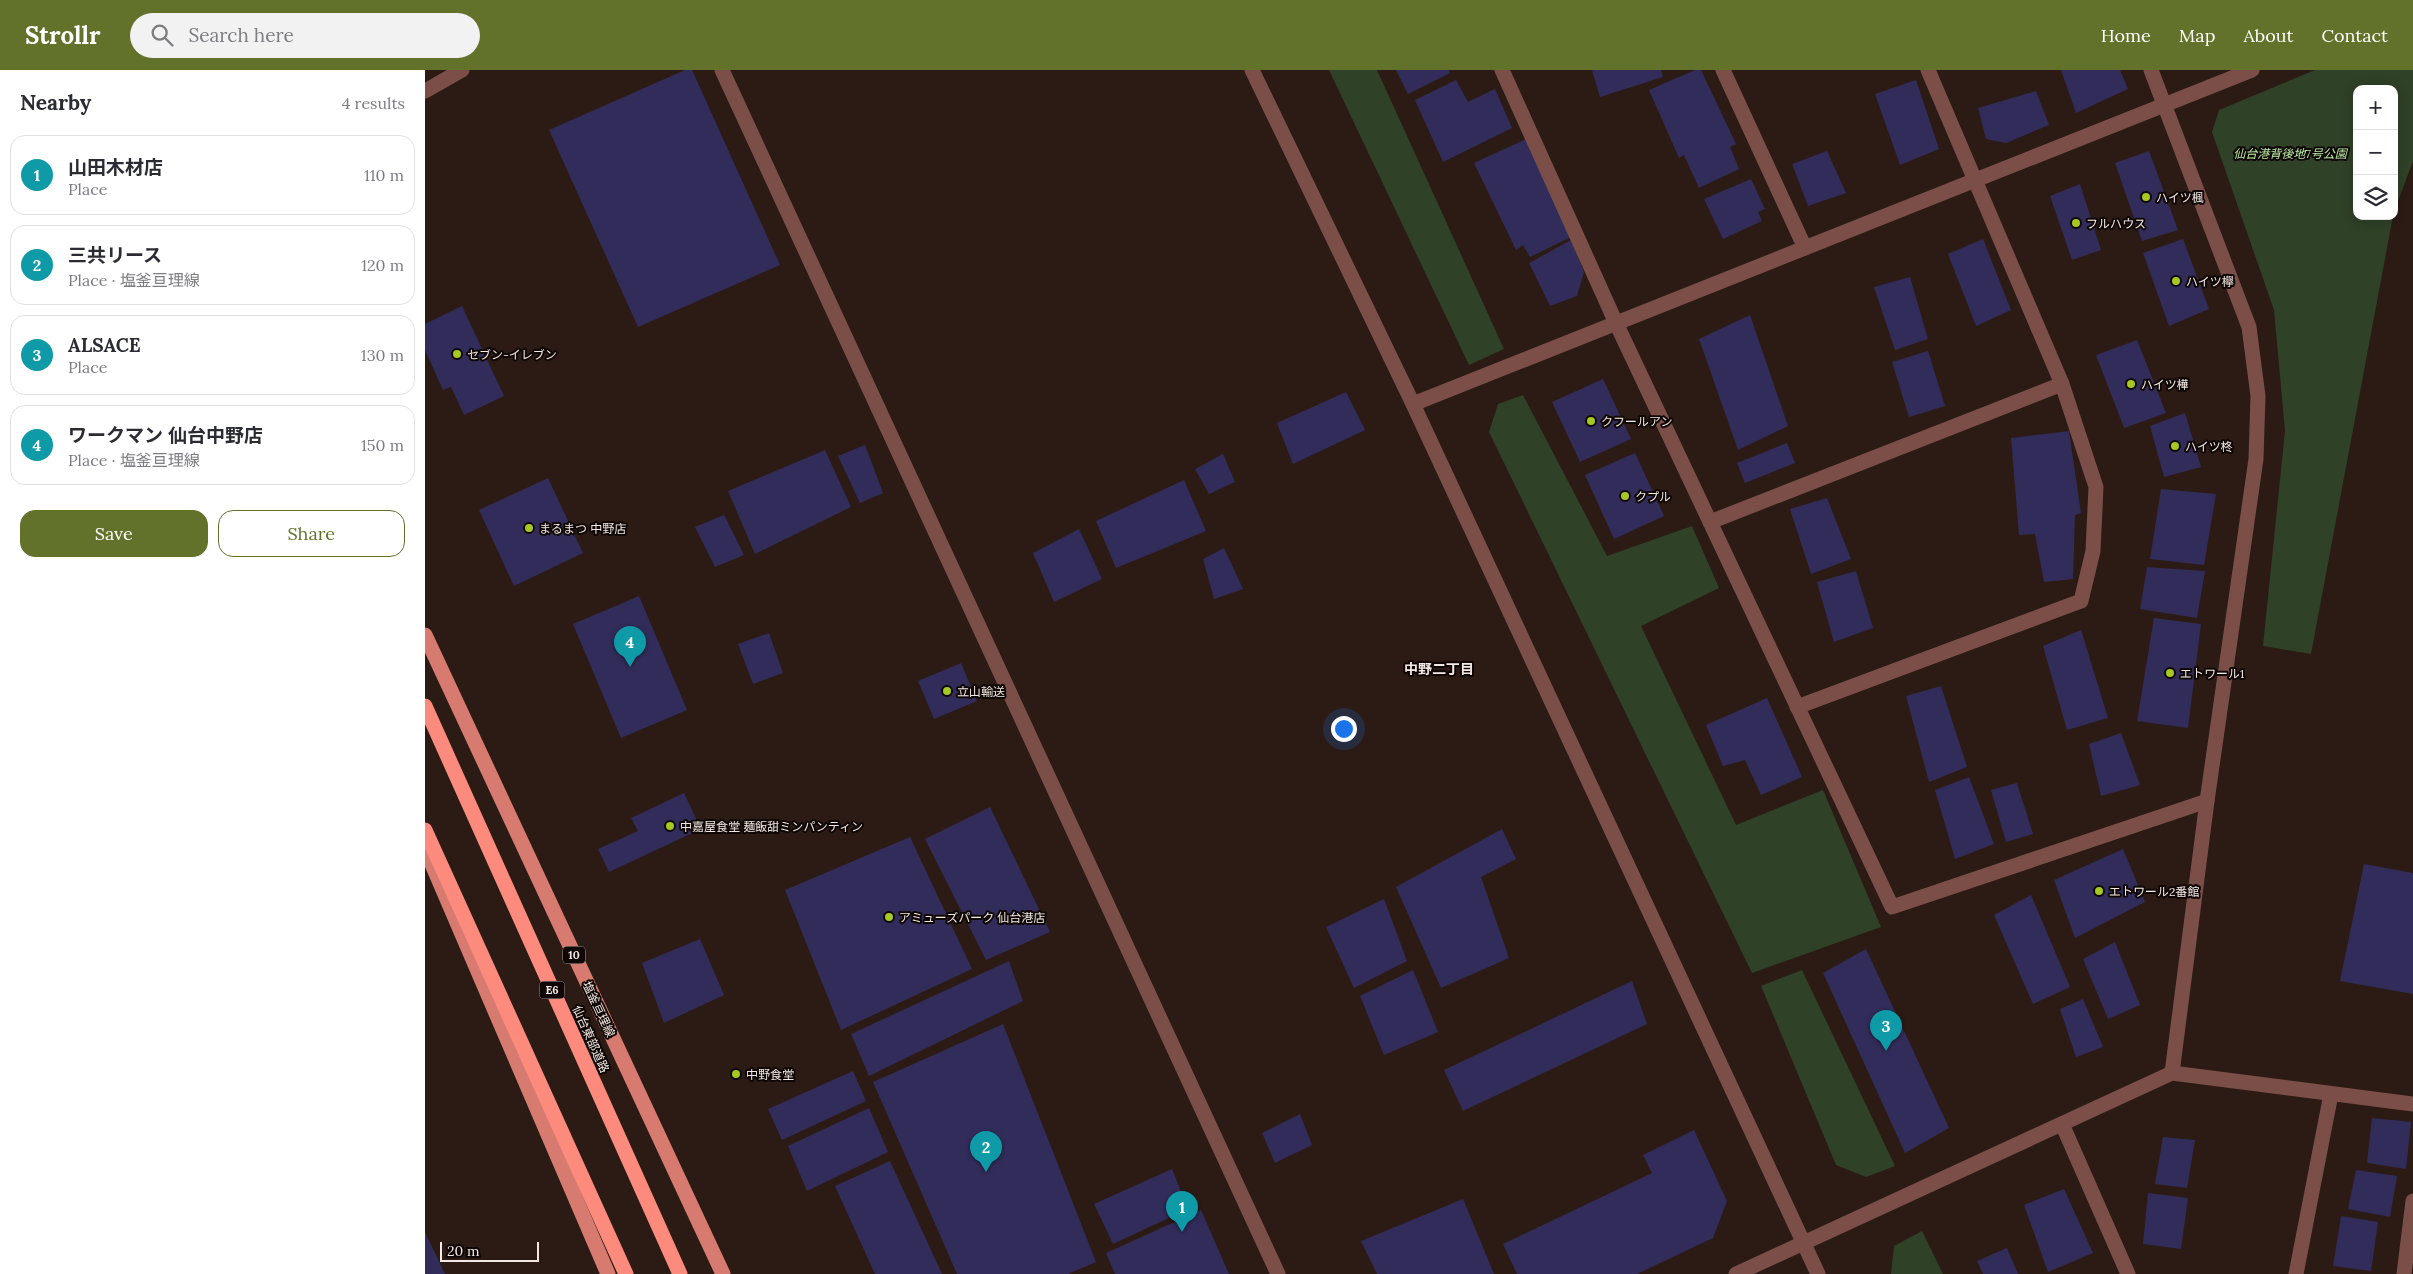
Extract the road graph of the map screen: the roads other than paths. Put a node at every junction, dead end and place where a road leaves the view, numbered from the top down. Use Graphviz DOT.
graph roads {
  1 [pos="462,70"];
  2 [pos="722,70"];
  3 [pos="1253,70"];
  4 [pos="1502,70"];
  5 [pos="1723,70"];
  6 [pos="1928,70"];
  7 [pos="2151,70"];
  8 [pos="2252,70"];
  9 [pos="425,91"];
  10 [pos="2166,104"];
  11 [pos="1975,180"];
  12 [pos="1805,248"];
  13 [pos="1616,323"];
  14 [pos="2063,384"];
  15 [pos="1413,404"];
  16 [pos="1710,522"];
  17 [pos="425,635"];
  18 [pos="425,706"];
  19 [pos="1797,707"];
  20 [pos="2207,801"];
  21 [pos="425,830"];
  22 [pos="425,848"];
  23 [pos="2172,1073"];
  24 [pos="2331,1094"];
  25 [pos="2413,1104"];
  26 [pos="2062,1124"];
  27 [pos="2413,1201"];
  28 [pos="1802,1243"];
  29 [pos="608,1274"];
  30 [pos="626,1274"];
  31 [pos="680,1274"];
  32 [pos="723,1274"];
  33 [pos="1278,1274"];
  34 [pos="1737,1274"];
  35 [pos="1818,1274"];
  36 [pos="2128,1274"];
  37 [pos="2296,1274"];
  38 [pos="2404,1274"];
  1 -- 9 [label="street"];
  2 -- 33 [label="street"];
  3 -- 15 [label="street"];
  4 -- 13 [label="street"];
  5 -- 12 [label="street"];
  6 -- 11 [label="street"];
  7 -- 10 [label="street"];
  8 -- 10 [label="street"];
  10 -- 11 [label="street"];
  10 -- 20 [label="street"];
  11 -- 12 [label="street"];
  11 -- 14 [label="street"];
  12 -- 13 [label="street"];
  13 -- 15 [label="street"];
  13 -- 16 [label="street"];
  14 -- 16 [label="street"];
  14 -- 19 [label="street"];
  15 -- 28 [label="street"];
  16 -- 19 [label="street"];
  17 -- 32 [label="main road, 塩釜亘理線 / 10"];
  18 -- 31 [label="highway, 仙台東部道路 / E6"];
  19 -- 20 [label="street"];
  20 -- 23 [label="street"];
  21 -- 30 [label="highway"];
  22 -- 29 [label="main road"];
  23 -- 24 [label="street"];
  23 -- 26 [label="street"];
  24 -- 25 [label="street"];
  24 -- 37 [label="street"];
  26 -- 28 [label="street"];
  26 -- 36 [label="street"];
  27 -- 38 [label="street"];
  28 -- 34 [label="street"];
  28 -- 35 [label="street"];
}
